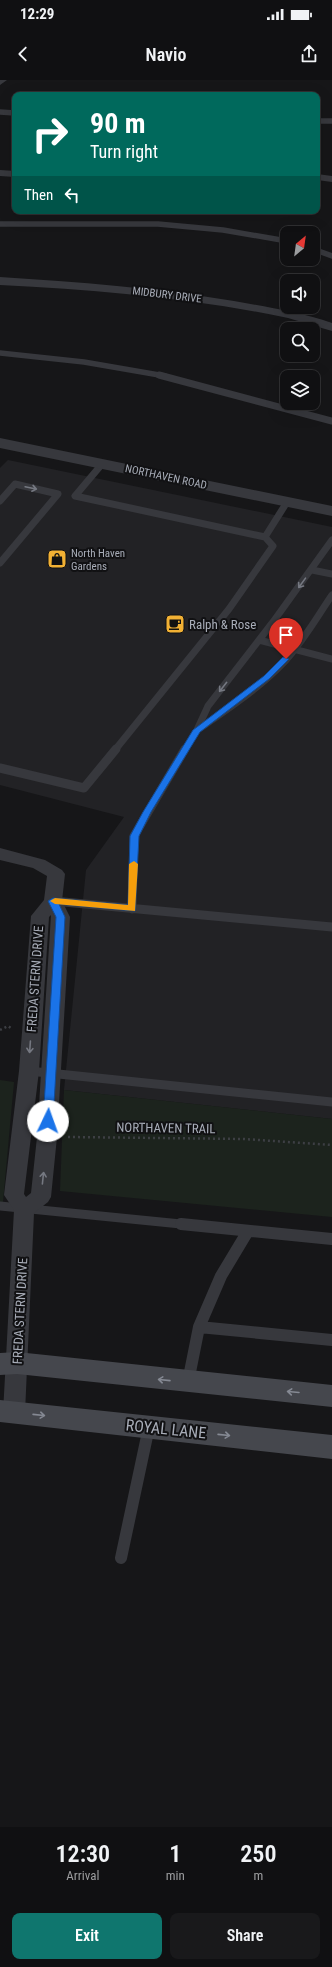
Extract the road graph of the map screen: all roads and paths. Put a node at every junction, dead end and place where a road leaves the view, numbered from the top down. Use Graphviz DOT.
graph roads {
  1 [pos="2,80"];
  2 [pos="0,82"];
  3 [pos="0,112"];
  4 [pos="12,113"];
  5 [pos="320,121"];
  6 [pos="332,121"];
  7 [pos="0,173"];
  8 [pos="12,174"];
  9 [pos="320,177"];
  10 [pos="332,179"];
  11 [pos="0,224"];
  12 [pos="280,240"];
  13 [pos="320,252"];
  14 [pos="332,256"];
  15 [pos="0,281"];
  16 [pos="332,327"];
  17 [pos="0,352"];
  18 [pos="332,421"];
  19 [pos="0,443"];
  20 [pos="102,464"];
  21 [pos="67,495"];
  22 [pos="0,501"];
  23 [pos="288,502"];
  24 [pos="332,511"];
  25 [pos="265,537"];
  26 [pos="332,540"];
  27 [pos="0,563"];
  28 [pos="312,570"];
  29 [pos="332,574"];
  30 [pos="332,596"];
  31 [pos="259,640"];
  32 [pos="295,649"];
  33 [pos="332,659"];
  34 [pos="197,730"];
  35 [pos="0,768"];
  36 [pos="0,854"];
  37 [pos="53,901"];
  38 [pos="132,908"];
  39 [pos="332,927"];
  40 [pos="29,1071"];
  41 [pos="50,1073"];
  42 [pos="332,1102"];
  43 [pos="47,1137"];
  44 [pos="332,1145"];
  45 [pos="0,1206"];
  46 [pos="24,1209"];
  47 [pos="248,1231"];
  48 [pos="332,1239"];
  49 [pos="199,1327"];
  50 [pos="332,1340"];
  51 [pos="9,1364"];
  52 [pos="188,1382"];
  53 [pos="332,1396"];
  54 [pos="7,1412"];
  55 [pos="149,1427"];
  56 [pos="332,1447"];
  57 [pos="121,1558"];
  1 -- 2 [label="street"];
  3 -- 4 [label="lane"];
  5 -- 6 [label="lane"];
  7 -- 8 [label="street"];
  9 -- 10 [label="street"];
  11 -- 12 [label="lane"];
  13 -- 14 [label="lane"];
  15 -- 16 [label="street, MIDBURY DRIVE"];
  17 -- 18 [label="lane"];
  19 -- 20 [label="street, NORTHAVEN ROAD"];
  20 -- 21 [label="lane"];
  20 -- 23 [label="street, NORTHAVEN ROAD"];
  22 -- 21 [label="lane, one-way"];
  21 -- 25 [label="lane"];
  21 -- 27 [label="lane"];
  23 -- 24 [label="street, NORTHAVEN ROAD"];
  23 -- 25 [label="lane"];
  25 -- 35 [label="lane"];
  26 -- 28 [label="lane"];
  28 -- 29 [label="lane"];
  28 -- 31 [label="lane, one-way"];
  30 -- 32 [label="lane"];
  31 -- 32 [label="lane"];
  31 -- 34 [label="lane, one-way"];
  32 -- 33 [label="lane"];
  32 -- 34 [label="lane"];
  34 -- 38 [label="lane"];
  36 -- 37 [label="street"];
  37 -- 38 [label="lane"];
  37 -- 40 [label="street, FREDA STERN DRIVE, one-way"];
  37 -- 41 [label="street, FREDA STERN DRIVE"];
  38 -- 39 [label="lane"];
  40 -- 41 [label="lane"];
  40 -- 46 [label="street, FREDA STERN DRIVE"];
  41 -- 42 [label="lane"];
  41 -- 43 [label="street, FREDA STERN DRIVE"];
  43 -- 44 [label="path, NORTHAVEN TRAIL"];
  46 -- 43 [label="street, FREDA STERN DRIVE, one-way"];
  45 -- 46 [label="lane"];
  46 -- 47 [label="lane"];
  46 -- 51 [label="street, FREDA STERN DRIVE"];
  47 -- 48 [label="lane"];
  47 -- 49 [label="lane"];
  49 -- 50 [label="lane"];
  49 -- 52 [label="lane"];
  52 -- 51 [label="main road, one-way"];
  51 -- 54 [label="street, FREDA STERN DRIVE"];
  53 -- 52 [label="main road, one-way"];
  54 -- 55 [label="main road, ROYAL LANE, one-way"];
  55 -- 56 [label="main road, ROYAL LANE, one-way"];
  55 -- 57 [label="lane"];
}
